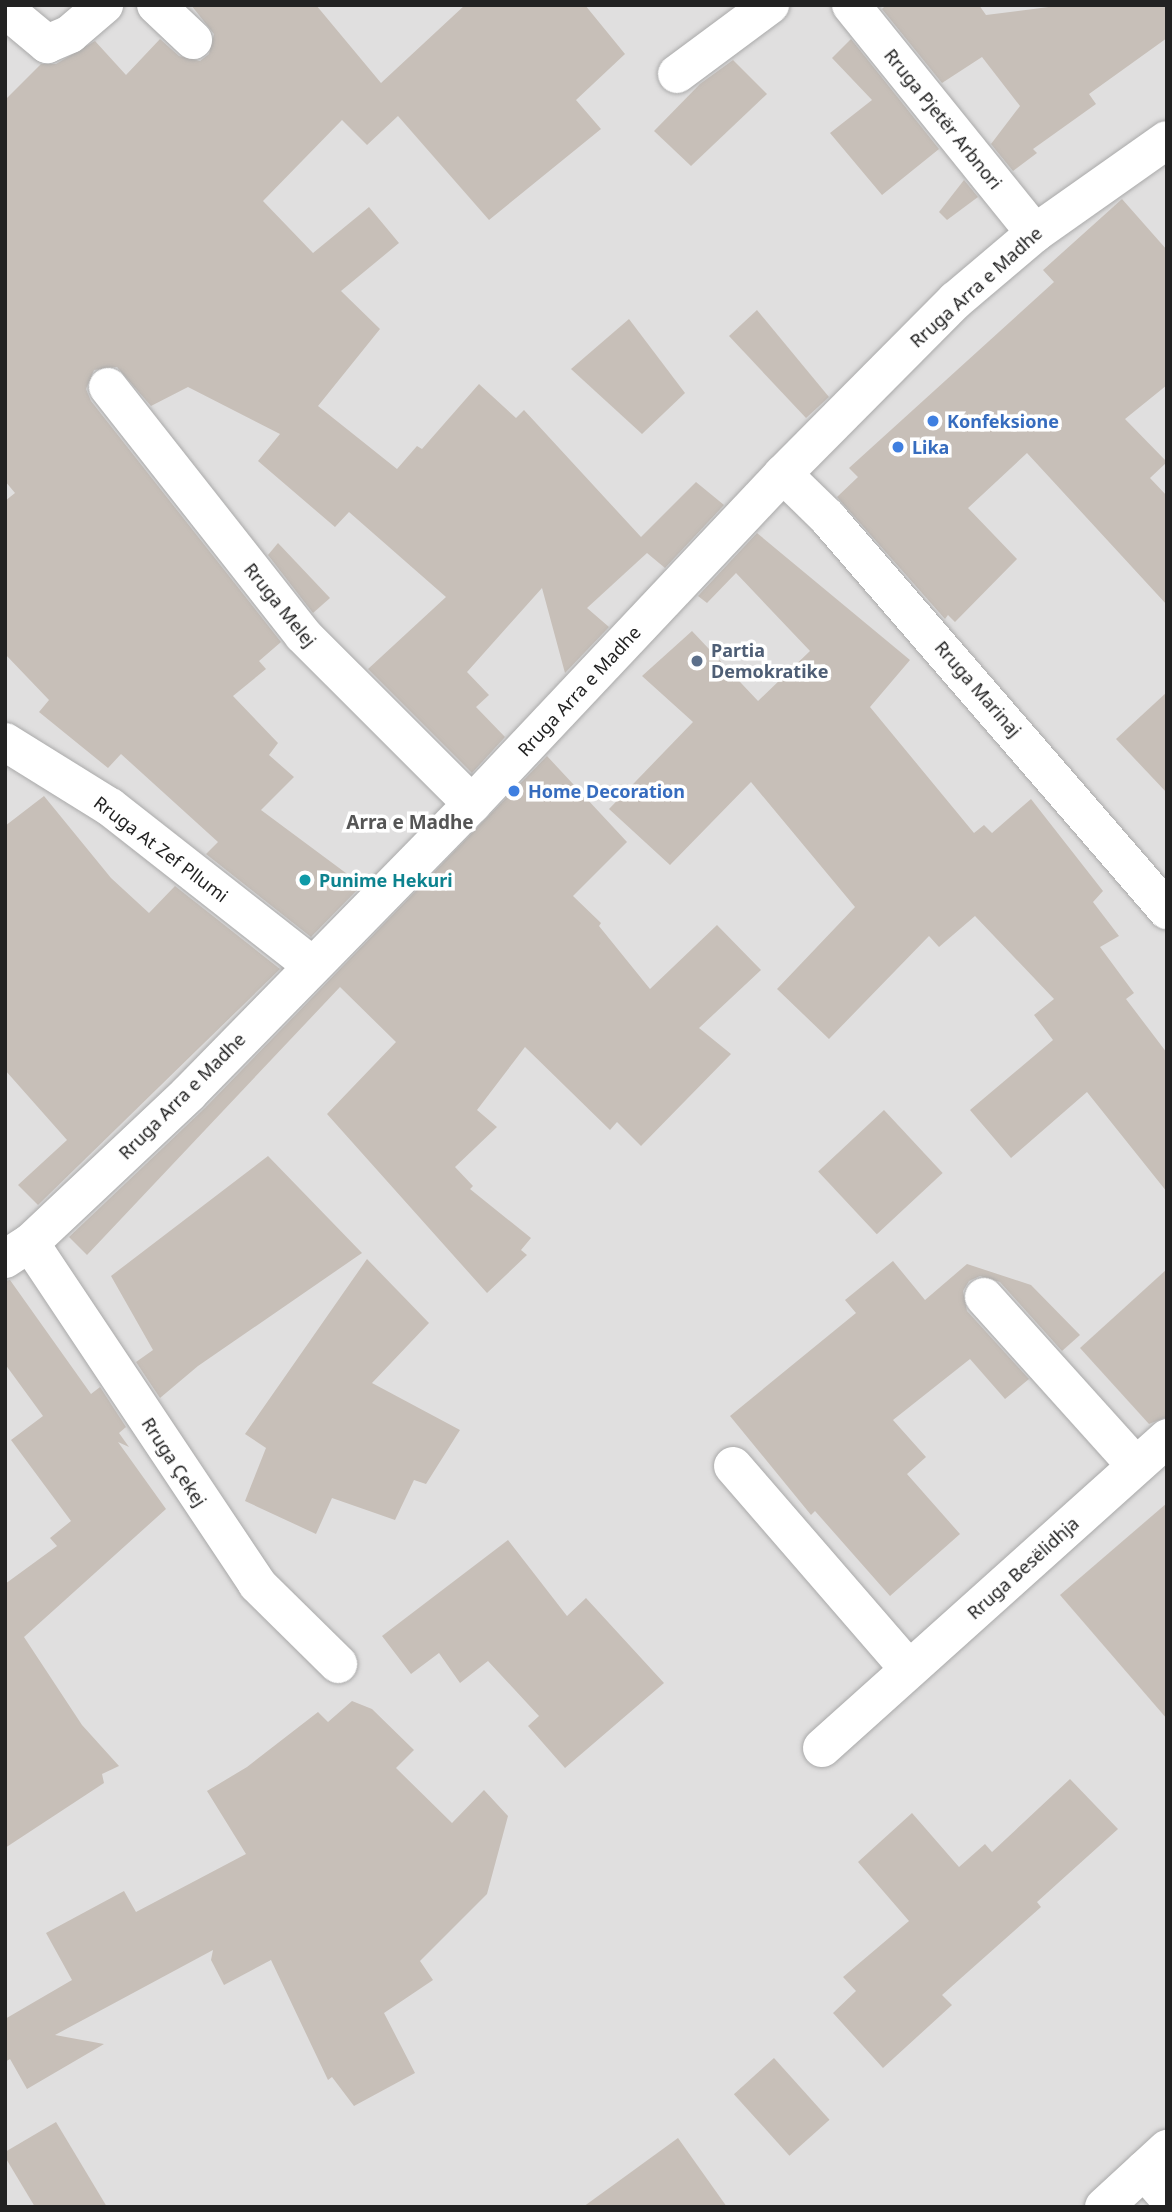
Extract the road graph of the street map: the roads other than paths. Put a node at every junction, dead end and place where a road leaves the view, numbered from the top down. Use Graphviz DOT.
graph roads {
  1 [pos="104,5"];
  2 [pos="156,5"];
  3 [pos="770,5"];
  4 [pos="851,5"];
  5 [pos="5,9"];
  6 [pos="194,40"];
  7 [pos="677,74"];
  8 [pos="1167,140"];
  9 [pos="1035,233"];
  10 [pos="108,387"];
  11 [pos="783,474"];
  12 [pos="5,743"];
  13 [pos="472,804"];
  14 [pos="1167,910"];
  15 [pos="310,964"];
  16 [pos="18,1251"];
  17 [pos="984,1297"];
  18 [pos="1167,1438"];
  19 [pos="733,1466"];
  20 [pos="1136,1466"];
  21 [pos="338,1664"];
  22 [pos="909,1669"];
  23 [pos="822,1748"];
  24 [pos="1159,2172"];
  25 [pos="1104,2207"];
  1 -- 5 [label="street"];
  2 -- 6 [label="street"];
  3 -- 7 [label="street"];
  4 -- 9 [label="street, Rruga Pjetër Arbnori"];
  8 -- 9 [label="street, Rruga Arra e Madhe"];
  9 -- 11 [label="street, Rruga Arra e Madhe"];
  10 -- 13 [label="street, Rruga Melej"];
  11 -- 13 [label="street, Rruga Arra e Madhe"];
  11 -- 14 [label="street, Rruga Marinaj"];
  12 -- 15 [label="street, Rruga At Zef Pllumi"];
  13 -- 15 [label="street, Rruga Arra e Madhe"];
  15 -- 16 [label="street, Rruga Arra e Madhe"];
  16 -- 21 [label="street, Rruga Çekej"];
  17 -- 20 [label="street"];
  18 -- 20 [label="street, Rruga Besëlidhja"];
  19 -- 22 [label="street"];
  20 -- 22 [label="street, Rruga Besëlidhja"];
  22 -- 23 [label="street, Rruga Besëlidhja"];
  24 -- 25 [label="street"];
}
